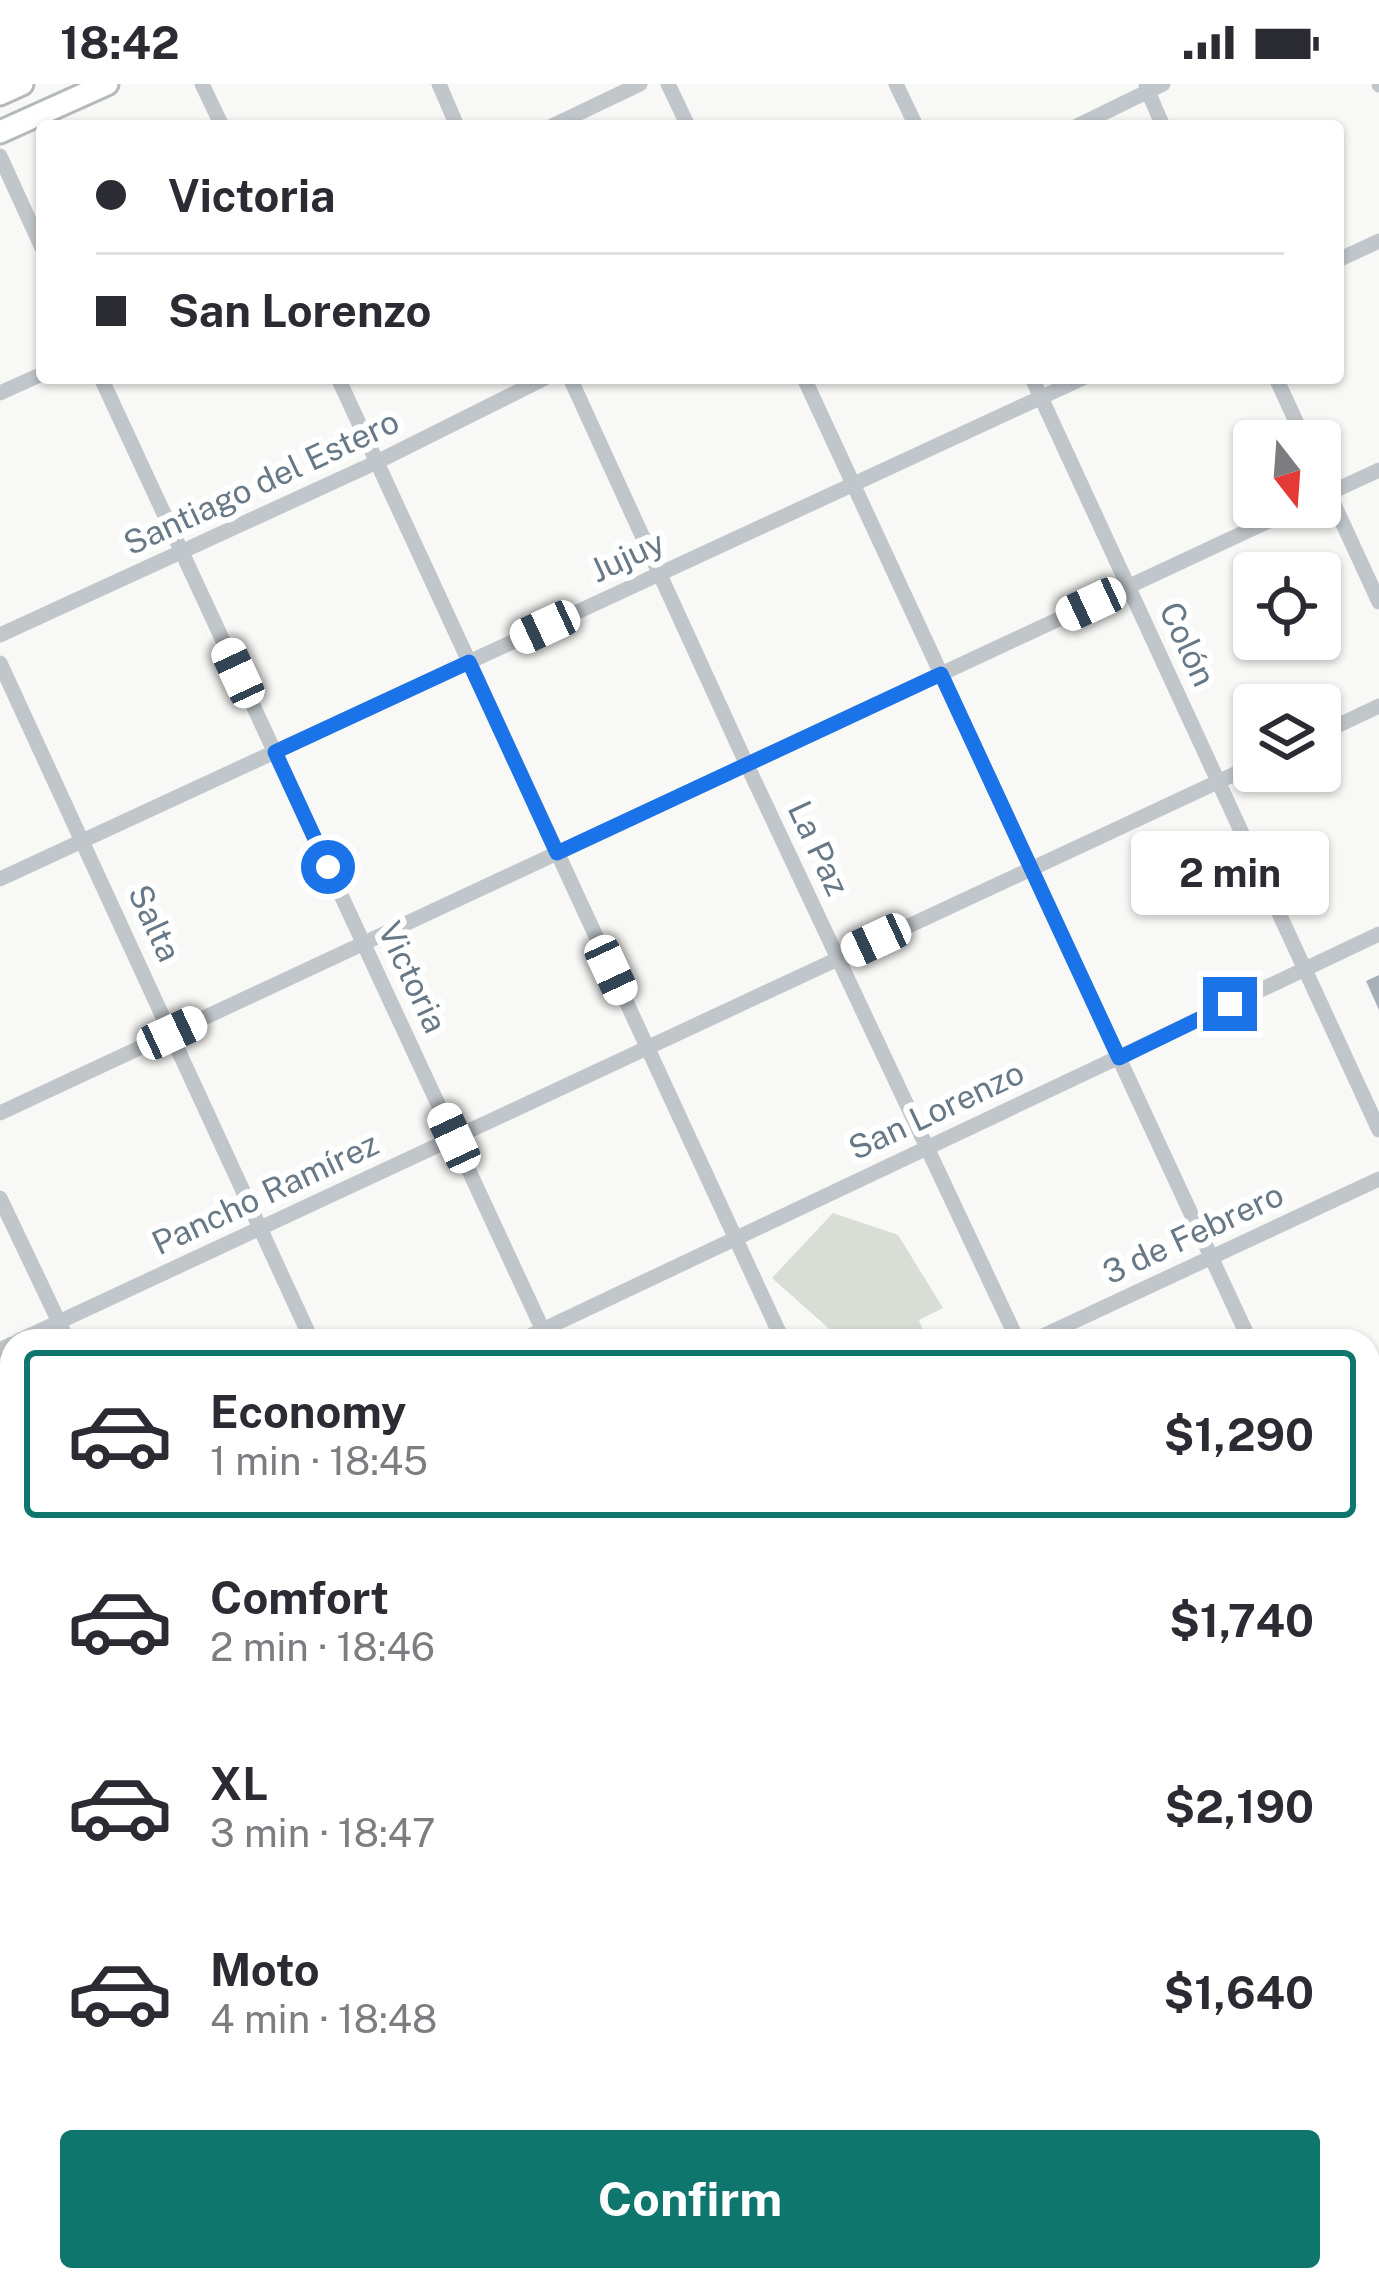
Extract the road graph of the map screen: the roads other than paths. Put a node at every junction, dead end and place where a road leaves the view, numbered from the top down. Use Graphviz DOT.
graph roads {
  1 [pos="22,84"];
  2 [pos="107,84"];
  3 [pos="202,84"];
  4 [pos="440,84"];
  5 [pos="640,84"];
  6 [pos="668,84"];
  7 [pos="896,84"];
  8 [pos="1152,86"];
  9 [pos="0,94"];
  10 [pos="219,120"];
  11 [pos="455,120"];
  12 [pos="565,120"];
  13 [pos="685,120"];
  14 [pos="913,120"];
  15 [pos="1088,120"];
  16 [pos="1161,120"];
  17 [pos="0,133"];
  18 [pos="0,156"];
  19 [pos="36,235"];
  20 [pos="1379,242"];
  21 [pos="1344,257"];
  22 [pos="36,377"];
  23 [pos="104,384"];
  24 [pos="341,384"];
  25 [pos="533,384"];
  26 [pos="573,384"];
  27 [pos="807,384"];
  28 [pos="1035,384"];
  29 [pos="1070,384"];
  30 [pos="1279,384"];
  31 [pos="0,393"];
  32 [pos="1041,398"];
  33 [pos="1295,420"];
  34 [pos="377,462"];
  35 [pos="1379,470"];
  36 [pos="853,484"];
  37 [pos="1341,487"];
  38 [pos="1254,528"];
  39 [pos="1341,528"];
  40 [pos="182,554"];
  41 [pos="659,574"];
  42 [pos="1128,587"];
  43 [pos="1379,602"];
  44 [pos="0,635"];
  45 [pos="469,662"];
  46 [pos="0,663"];
  47 [pos="941,674"];
  48 [pos="1379,706"];
  49 [pos="1341,724"];
  50 [pos="275,752"];
  51 [pos="747,765"];
  52 [pos="1233,774"];
  53 [pos="1218,782"];
  54 [pos="84,840"];
  55 [pos="557,853"];
  56 [pos="1031,869"];
  57 [pos="0,879"];
  58 [pos="1379,934"];
  59 [pos="364,944"];
  60 [pos="838,958"];
  61 [pos="1305,969"];
  62 [pos="172,1033"];
  63 [pos="647,1048"];
  64 [pos="1119,1058"];
  65 [pos="0,1113"];
  66 [pos="1379,1130"];
  67 [pos="454,1138"];
  68 [pos="927,1148"];
  69 [pos="1379,1179"];
  70 [pos="0,1198"];
  71 [pos="260,1228"];
  72 [pos="736,1238"];
  73 [pos="1211,1257"];
  74 [pos="59,1322"];
  75 [pos="44,1329"];
  76 [pos="62,1329"];
  77 [pos="306,1329"];
  78 [pos="542,1329"];
  79 [pos="557,1329"];
  80 [pos="778,1329"];
  81 [pos="1012,1329"];
  82 [pos="1058,1329"];
  83 [pos="1244,1329"];
  1 -- 9 [label="main road"];
  2 -- 17 [label="main road"];
  3 -- 10 [label="street"];
  4 -- 11 [label="street"];
  5 -- 12 [label="street"];
  6 -- 13 [label="street"];
  7 -- 14 [label="street"];
  8 -- 15 [label="street"];
  8 -- 16 [label="street"];
  18 -- 19 [label="street"];
  20 -- 21 [label="street"];
  22 -- 31 [label="street"];
  23 -- 40 [label="street, Victoria"];
  24 -- 34 [label="street"];
  25 -- 34 [label="street, Santiago del Estero"];
  26 -- 41 [label="street, La Paz"];
  27 -- 36 [label="street"];
  28 -- 32 [label="street, Colón"];
  29 -- 32 [label="street, Jujuy"];
  30 -- 33 [label="street"];
  32 -- 36 [label="street, Jujuy"];
  32 -- 42 [label="street, Colón"];
  34 -- 40 [label="street, Santiago del Estero"];
  34 -- 45 [label="street"];
  35 -- 37 [label="street"];
  36 -- 41 [label="street, Jujuy"];
  36 -- 47 [label="street"];
  38 -- 42 [label="street"];
  39 -- 43 [label="street"];
  40 -- 44 [label="street, Santiago del Estero"];
  40 -- 50 [label="street, Victoria"];
  41 -- 45 [label="street, Jujuy"];
  41 -- 51 [label="street, La Paz"];
  42 -- 47 [label="street"];
  42 -- 53 [label="street, Colón"];
  45 -- 50 [label="street, Jujuy"];
  45 -- 55 [label="street"];
  46 -- 54 [label="street, Salta"];
  47 -- 51 [label="street"];
  47 -- 56 [label="street"];
  48 -- 49 [label="street"];
  50 -- 54 [label="street, Jujuy"];
  50 -- 59 [label="street, Victoria"];
  51 -- 55 [label="street"];
  51 -- 60 [label="street, La Paz"];
  52 -- 53 [label="street, Pancho Ramírez"];
  53 -- 56 [label="street, Pancho Ramírez"];
  53 -- 61 [label="street, Colón"];
  54 -- 57 [label="street, Jujuy"];
  54 -- 62 [label="street, Salta"];
  55 -- 59 [label="street"];
  55 -- 63 [label="street"];
  56 -- 60 [label="street, Pancho Ramírez"];
  56 -- 64 [label="street"];
  58 -- 61 [label="street, San Lorenzo"];
  59 -- 62 [label="street"];
  59 -- 67 [label="street, Victoria"];
  60 -- 63 [label="street, Pancho Ramírez"];
  60 -- 68 [label="street, La Paz"];
  61 -- 64 [label="street, San Lorenzo"];
  61 -- 66 [label="street, Colón"];
  62 -- 65 [label="street"];
  62 -- 71 [label="street, Salta"];
  63 -- 67 [label="street, Pancho Ramírez"];
  63 -- 72 [label="street"];
  64 -- 68 [label="street, San Lorenzo"];
  64 -- 73 [label="street"];
  67 -- 71 [label="street, Pancho Ramírez"];
  67 -- 78 [label="street, Victoria"];
  68 -- 72 [label="street, San Lorenzo"];
  68 -- 81 [label="street, La Paz"];
  69 -- 73 [label="street, 3 de Febrero"];
  70 -- 74 [label="street"];
  71 -- 74 [label="street, Pancho Ramírez"];
  71 -- 77 [label="street, Salta"];
  72 -- 79 [label="street, San Lorenzo"];
  72 -- 80 [label="street"];
  73 -- 82 [label="street, 3 de Febrero"];
  73 -- 83 [label="street"];
  74 -- 75 [label="street, Pancho Ramírez"];
  74 -- 76 [label="street"];
}
